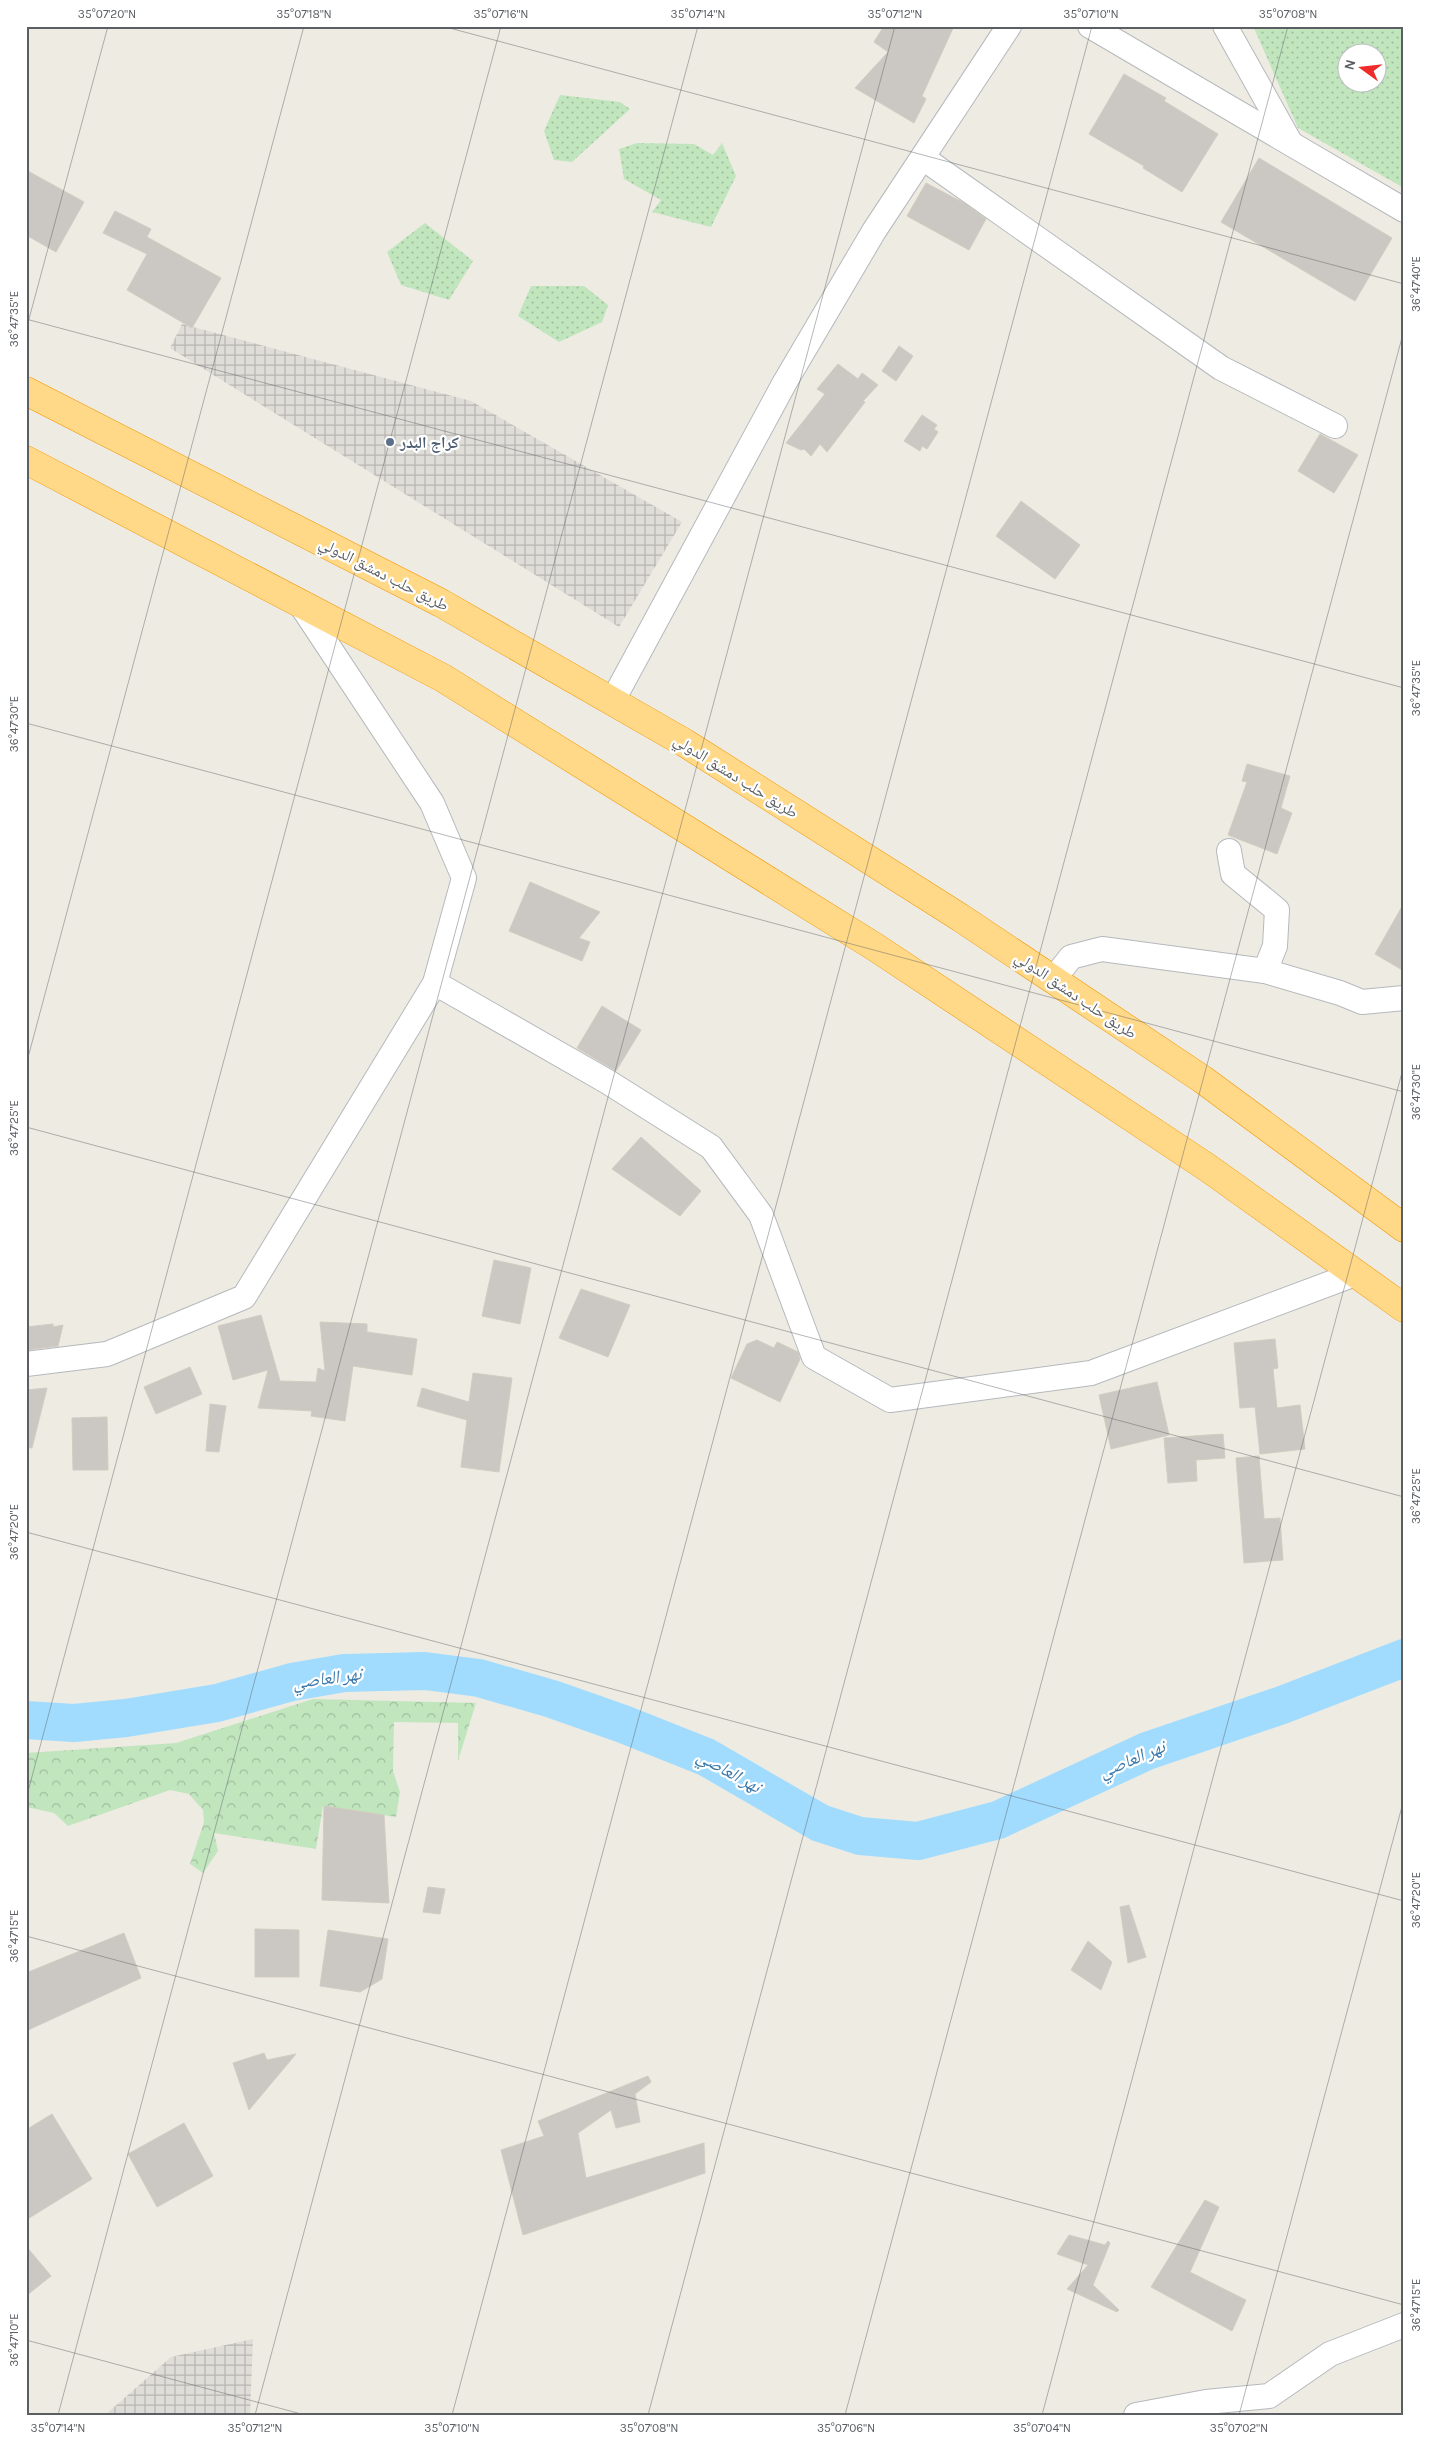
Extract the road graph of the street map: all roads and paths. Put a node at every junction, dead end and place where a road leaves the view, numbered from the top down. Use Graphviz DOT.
graph roads {
  1 [pos="1009,26"];
  2 [pos="1090,26"];
  3 [pos="1225,26"];
  4 [pos="1291,144"];
  5 [pos="922,158"];
  6 [pos="1404,210"];
  7 [pos="26,391"];
  8 [pos="1335,426"];
  9 [pos="26,460"];
  10 [pos="298,602"];
  11 [pos="613,700"];
  12 [pos="1229,851"];
  13 [pos="1265,971"];
  14 [pos="1053,980"];
  15 [pos="435,983"];
  16 [pos="1404,998"];
  17 [pos="1404,1228"];
  18 [pos="1356,1274"];
  19 [pos="1404,1308"];
  20 [pos="26,1364"];
  21 [pos="1404,2325"];
  22 [pos="1136,2415"];
  1 -- 5 [label="street"];
  2 -- 4 [label="street"];
  3 -- 4 [label="street"];
  4 -- 6 [label="street"];
  5 -- 8 [label="street"];
  5 -- 11 [label="street"];
  7 -- 11 [label="highway, طريق حلب دمشق الدولي"];
  9 -- 10 [label="highway"];
  10 -- 15 [label="street"];
  10 -- 18 [label="highway"];
  11 -- 14 [label="highway, طريق حلب دمشق الدولي"];
  12 -- 13 [label="street"];
  13 -- 14 [label="street"];
  13 -- 16 [label="street"];
  14 -- 17 [label="highway, طريق حلب دمشق الدولي"];
  15 -- 18 [label="street"];
  15 -- 20 [label="street"];
  18 -- 19 [label="highway"];
  21 -- 22 [label="street"];
}
